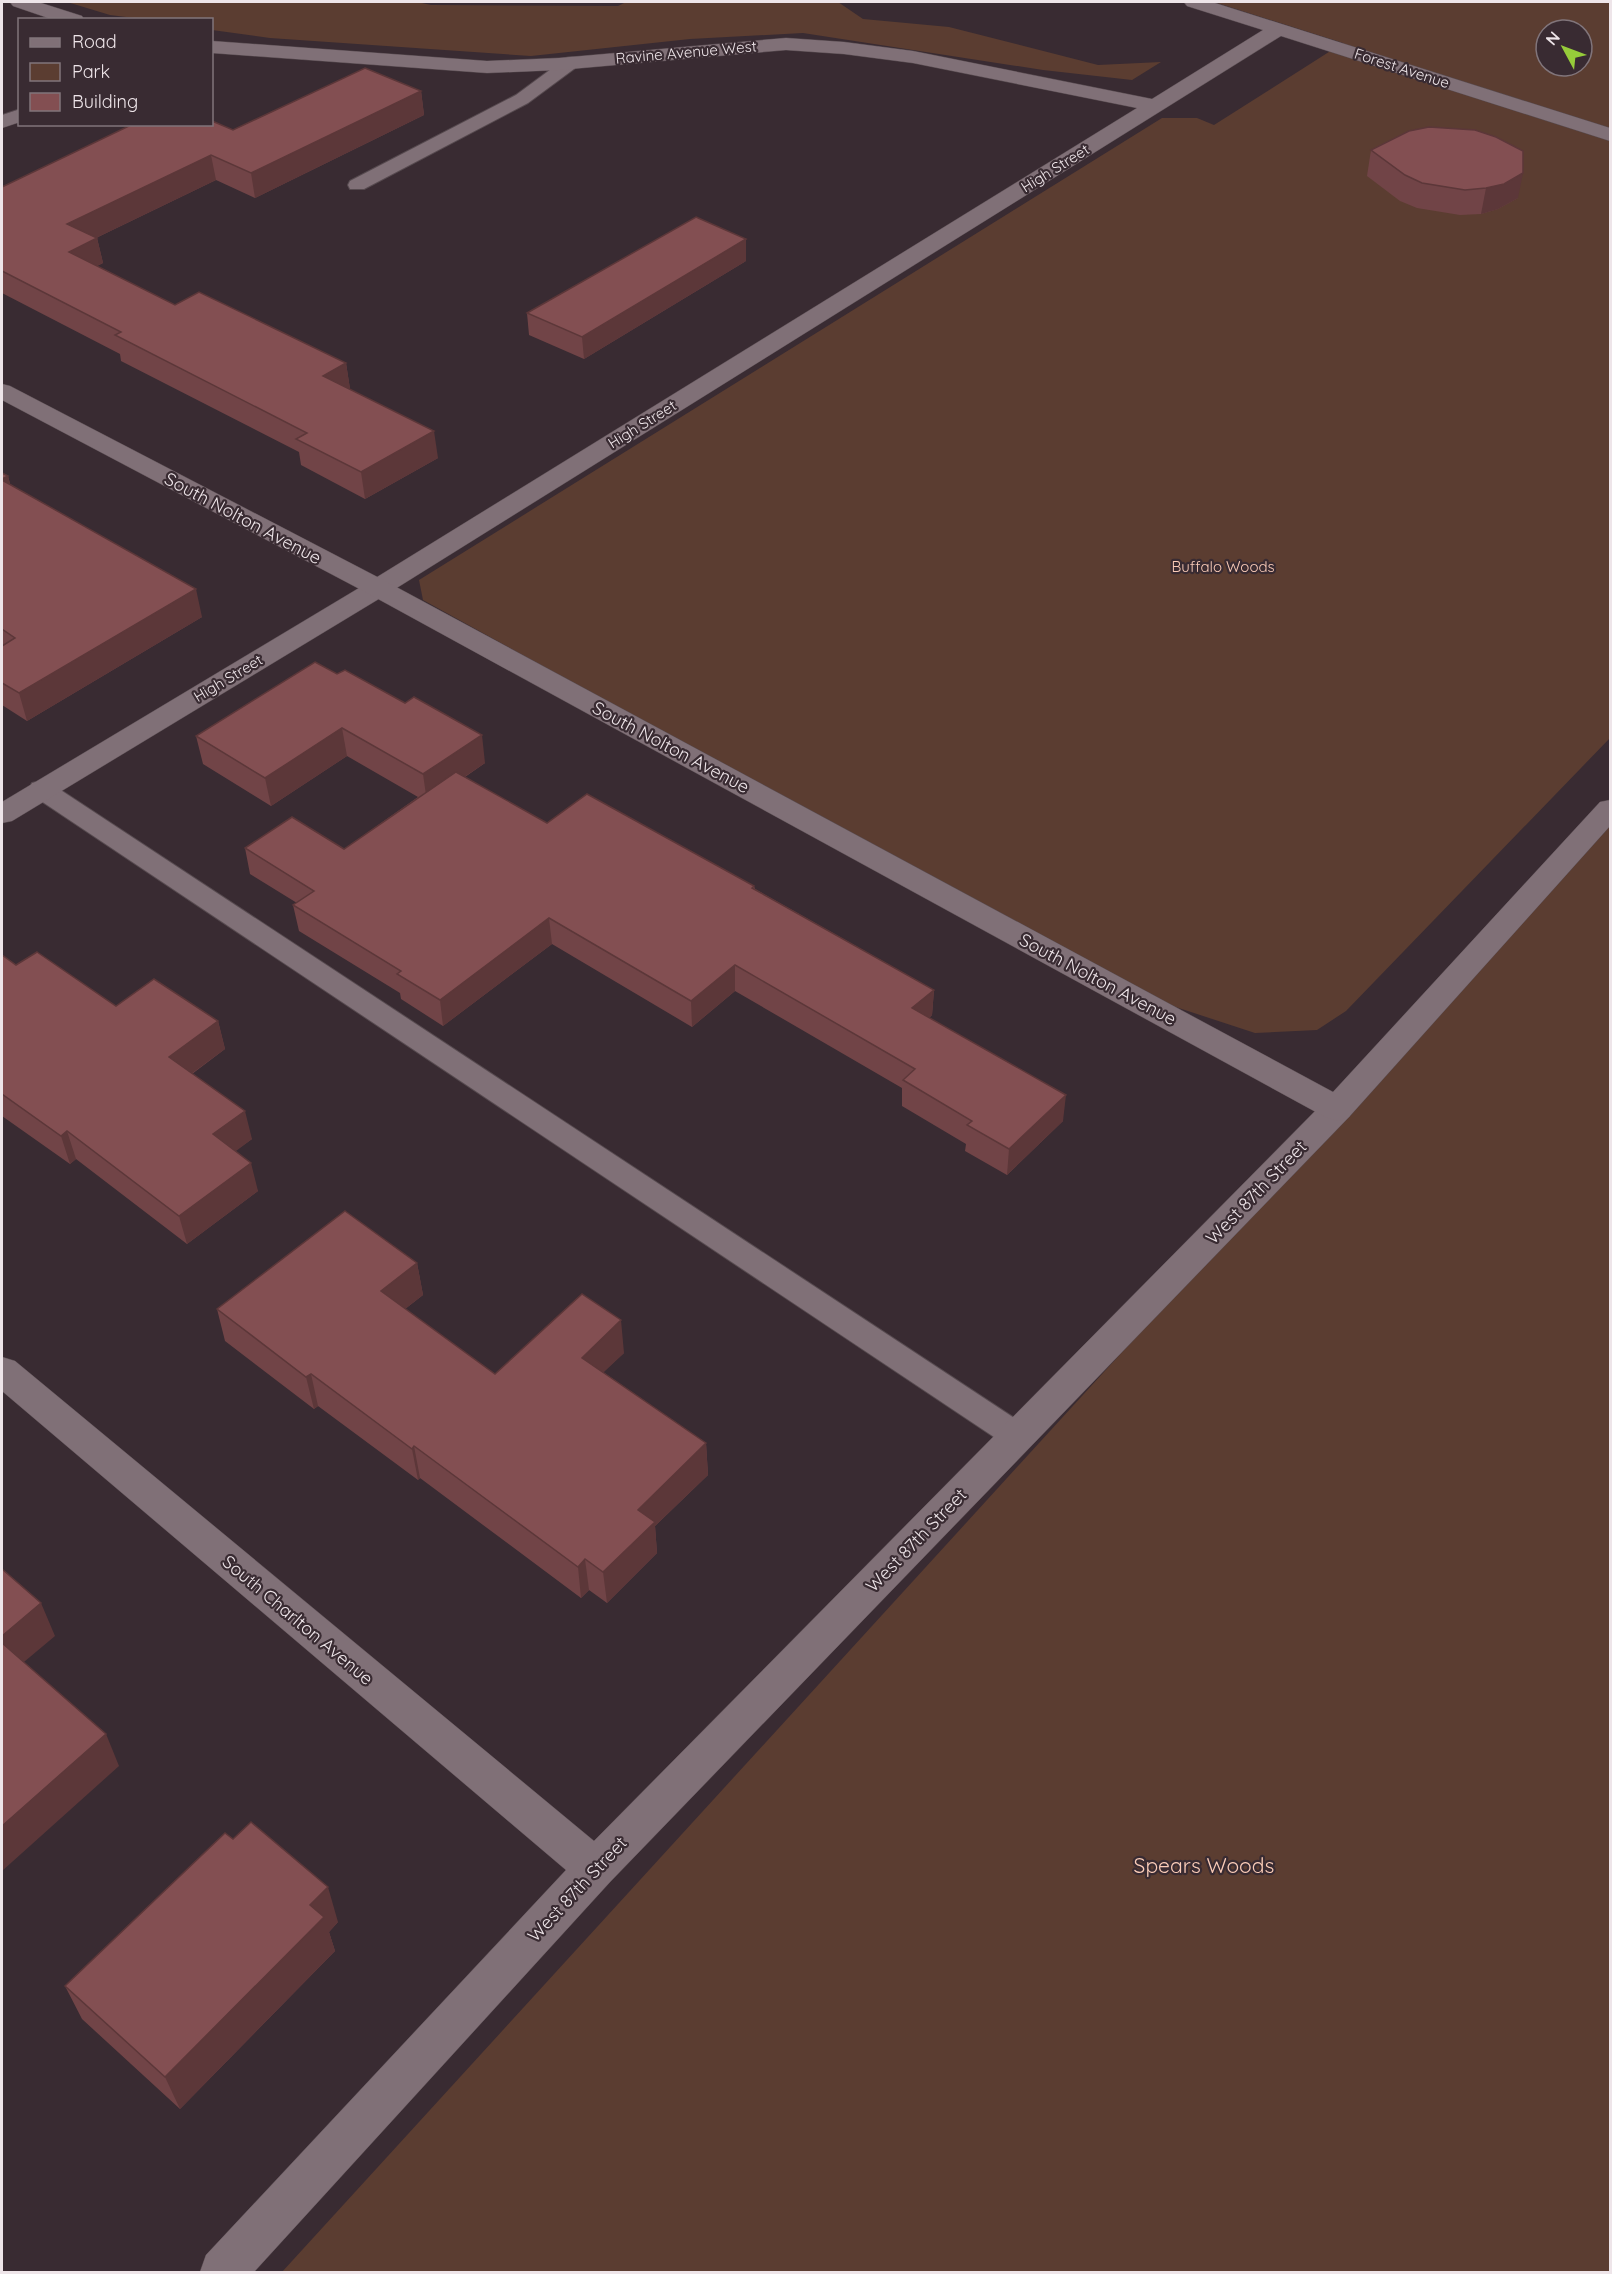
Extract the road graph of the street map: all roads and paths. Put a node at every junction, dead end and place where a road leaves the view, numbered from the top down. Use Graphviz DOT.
graph roads {
  1 [pos="20,2"];
  2 [pos="1194,2"];
  3 [pos="69,18"];
  4 [pos="1279,29"];
  5 [pos="213,47"];
  6 [pos="572,62"];
  7 [pos="1155,106"];
  8 [pos="18,115"];
  9 [pos="2,122"];
  10 [pos="1611,135"];
  11 [pos="357,185"];
  12 [pos="2,391"];
  13 [pos="378,588"];
  14 [pos="41,789"];
  15 [pos="1611,809"];
  16 [pos="2,814"];
  17 [pos="1337,1109"];
  18 [pos="2,1371"];
  19 [pos="1017,1436"];
  20 [pos="595,1868"];
  21 [pos="223,2272"];
  1 -- 3 [label="street"];
  2 -- 4 [label="street, Forest Avenue"];
  4 -- 7 [label="street, High Street"];
  4 -- 10 [label="street, Forest Avenue"];
  5 -- 6 [label="street, Ravine Avenue West"];
  6 -- 7 [label="street, Ravine Avenue West"];
  6 -- 11 [label="lane"];
  7 -- 13 [label="street, High Street"];
  8 -- 9 [label="street"];
  12 -- 13 [label="street, South Nolton Avenue"];
  13 -- 14 [label="street, High Street"];
  13 -- 17 [label="street, South Nolton Avenue"];
  14 -- 16 [label="street, High Street"];
  14 -- 19 [label="lane"];
  15 -- 17 [label="street, West 87th Street"];
  17 -- 19 [label="street, West 87th Street"];
  18 -- 20 [label="street, South Charlton Avenue"];
  19 -- 20 [label="street, West 87th Street"];
  20 -- 21 [label="street, West 87th Street"];
}
